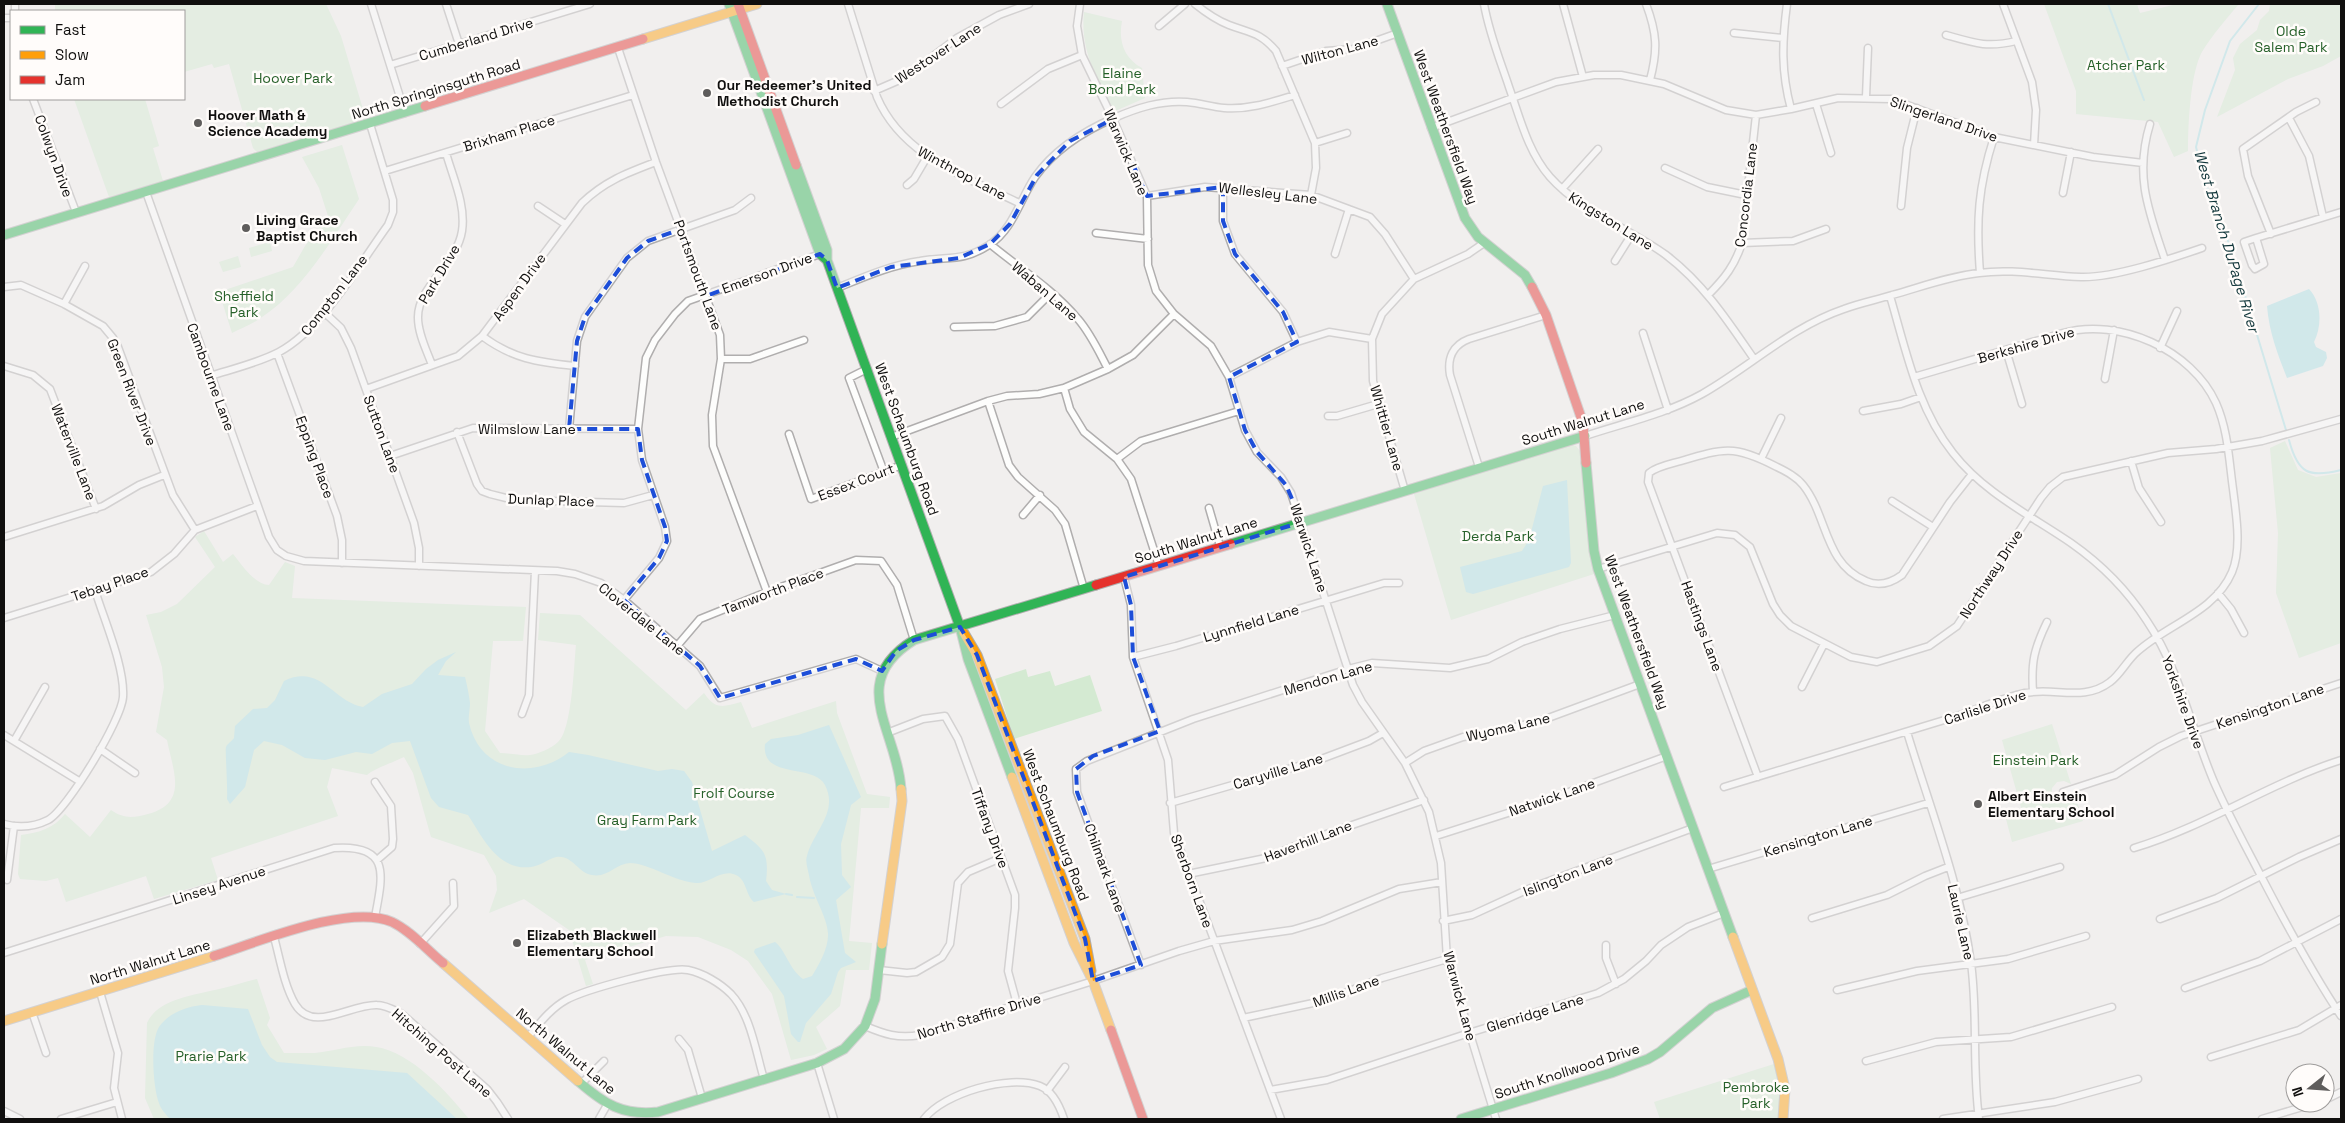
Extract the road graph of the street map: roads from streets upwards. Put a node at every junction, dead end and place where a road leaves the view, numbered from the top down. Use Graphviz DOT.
graph roads {
  1 [pos="371,4"];
  2 [pos="446,4"];
  3 [pos="590,4"];
  4 [pos="757,4"];
  5 [pos="848,4"];
  6 [pos="1029,4"];
  7 [pos="1080,4"];
  8 [pos="1185,4"];
  9 [pos="1195,4"];
  10 [pos="1387,4"];
  11 [pos="1484,4"];
  12 [pos="1563,4"];
  13 [pos="1646,4"];
  14 [pos="1787,4"];
  15 [pos="2002,4"];
  16 [pos="735,7"];
  17 [pos="1159,26"];
  18 [pos="1398,33"];
  19 [pos="1734,33"];
  20 [pos="1946,35"];
  21 [pos="1783,38"];
  22 [pos="2016,41"];
  23 [pos="458,44"];
  24 [pos="618,48"];
  25 [pos="1868,48"];
  26 [pos="1082,55"];
  27 [pos="390,65"];
  28 [pos="1282,66"];
  29 [pos="1583,76"];
  30 [pos="1650,80"];
  31 [pos="874,91"];
  32 [pos="633,95"];
  33 [pos="1295,95"];
  34 [pos="1513,97"];
  35 [pos="1866,97"];
  36 [pos="32,100"];
  37 [pos="2316,102"];
  38 [pos="1001,104"];
  39 [pos="1816,104"];
  40 [pos="1917,108"];
  41 [pos="1791,110"];
  42 [pos="405,113"];
  43 [pos="1756,115"];
  44 [pos="2289,118"];
  45 [pos="1113,119"];
  46 [pos="370,124"];
  47 [pos="2150,124"];
  48 [pos="1431,128"];
  49 [pos="1347,134"];
  50 [pos="1994,137"];
  51 [pos="1315,143"];
  52 [pos="2034,144"];
  53 [pos="1598,149"];
  54 [pos="2071,152"];
  55 [pos="446,153"];
  56 [pos="1832,153"];
  57 [pos="927,157"];
  58 [pos="656,162"];
  59 [pos="2143,163"];
  60 [pos="1666,168"];
  61 [pos="385,171"];
  62 [pos="907,185"];
  63 [pos="1223,187"];
  64 [pos="1562,189"];
  65 [pos="146,192"];
  66 [pos="2063,193"];
  67 [pos="1311,195"];
  68 [pos="1746,195"];
  69 [pos="1147,196"];
  70 [pos="751,198"];
  71 [pos="1019,203"];
  72 [pos="538,206"];
  73 [pos="1901,206"];
  74 [pos="1349,209"];
  75 [pos="76,212"];
  76 [pos="2341,212"];
  77 [pos="2323,217"];
  78 [pos="565,224"];
  79 [pos="681,229"];
  80 [pos="1826,229"];
  81 [pos="1096,233"];
  82 [pos="1632,234"];
  83 [pos="2271,234"];
  84 [pos="4,235"];
  85 [pos="2256,238"];
  86 [pos="1148,239"];
  87 [pos="1484,243"];
  88 [pos="1742,243"];
  89 [pos="990,244"];
  90 [pos="2202,248"];
  91 [pos="1335,254"];
  92 [pos="823,257"];
  93 [pos="2165,260"];
  94 [pos="1616,261"];
  95 [pos="85,266"];
  96 [pos="1980,272"];
  97 [pos="1414,279"];
  98 [pos="4,287"];
  99 [pos="837,288"];
  100 [pos="1051,293"];
  101 [pos="1708,294"];
  102 [pos="706,296"];
  103 [pos="1890,296"];
  104 [pos="64,304"];
  105 [pos="2177,311"];
  106 [pos="324,312"];
  107 [pos="1174,314"];
  108 [pos="1546,315"];
  109 [pos="954,327"];
  110 [pos="2114,330"];
  111 [pos="1643,333"];
  112 [pos="482,336"];
  113 [pos="1372,339"];
  114 [pos="804,340"];
  115 [pos="1297,342"];
  116 [pos="2160,348"];
  117 [pos="2006,350"];
  118 [pos="277,353"];
  119 [pos="721,359"];
  120 [pos="1754,359"];
  121 [pos="432,365"];
  122 [pos="4,366"];
  123 [pos="575,366"];
  124 [pos="867,369"];
  125 [pos="1108,369"];
  126 [pos="210,376"];
  127 [pos="1229,377"];
  128 [pos="1914,378"];
  129 [pos="2105,379"];
  130 [pos="1064,388"];
  131 [pos="366,389"];
  132 [pos="1920,397"];
  133 [pos="988,401"];
  134 [pos="1378,404"];
  135 [pos="2022,404"];
  136 [pos="1668,410"];
  137 [pos="1239,412"];
  138 [pos="1863,412"];
  139 [pos="1328,416"];
  140 [pos="1781,418"];
  141 [pos="2341,419"];
  142 [pos="569,429"];
  143 [pos="638,429"];
  144 [pos="457,432"];
  145 [pos="789,434"];
  146 [pos="1585,436"];
  147 [pos="892,437"];
  148 [pos="2228,447"];
  149 [pos="390,456"];
  150 [pos="1117,458"];
  151 [pos="1761,459"];
  152 [pos="2131,461"];
  153 [pos="902,465"];
  154 [pos="1479,467"];
  155 [pos="884,472"];
  156 [pos="1972,474"];
  157 [pos="164,475"];
  158 [pos="1405,491"];
  159 [pos="653,495"];
  160 [pos="1040,496"];
  161 [pos="1892,500"];
  162 [pos="257,506"];
  163 [pos="1209,508"];
  164 [pos="96,509"];
  165 [pos="1023,514"];
  166 [pos="2029,516"];
  167 [pos="1302,522"];
  168 [pos="2161,522"];
  169 [pos="1933,527"];
  170 [pos="195,530"];
  171 [pos="4,537"];
  172 [pos="1220,546"];
  173 [pos="1672,547"];
  174 [pos="286,556"];
  175 [pos="342,563"];
  176 [pos="418,566"];
  177 [pos="1159,566"];
  178 [pos="1598,569"];
  179 [pos="535,571"];
  180 [pos="1124,577"];
  181 [pos="1399,583"];
  182 [pos="1084,589"];
  183 [pos="95,590"];
  184 [pos="767,592"];
  185 [pos="2218,593"];
  186 [pos="1326,599"];
  187 [pos="624,600"];
  188 [pos="1615,614"];
  189 [pos="4,618"];
  190 [pos="2047,622"];
  191 [pos="960,626"];
  192 [pos="2244,632"];
  193 [pos="2158,638"];
  194 [pos="914,640"];
  195 [pos="1824,644"];
  196 [pos="676,646"];
  197 [pos="1133,656"];
  198 [pos="1348,669"];
  199 [pos="882,671"];
  200 [pos="2341,683"];
  201 [pos="1640,684"];
  202 [pos="45,687"];
  203 [pos="1802,687"];
  204 [pos="2033,692"];
  205 [pos="522,714"];
  206 [pos="1160,731"];
  207 [pos="2195,731"];
  208 [pos="1907,732"];
  209 [pos="887,733"];
  210 [pos="1383,733"];
  211 [pos="4,735"];
  212 [pos="14,741"];
  213 [pos="100,749"];
  214 [pos="1667,756"];
  215 [pos="2341,760"];
  216 [pos="1405,763"];
  217 [pos="1076,769"];
  218 [pos="134,773"];
  219 [pos="1758,777"];
  220 [pos="79,781"];
  221 [pos="375,782"];
  222 [pos="1724,787"];
  223 [pos="2063,792"];
  224 [pos="1424,800"];
  225 [pos="1170,803"];
  226 [pos="1928,803"];
  227 [pos="2227,810"];
  228 [pos="4,824"];
  229 [pos="14,826"];
  230 [pos="1693,828"];
  231 [pos="1436,836"];
  232 [pos="2341,839"];
  233 [pos="2134,848"];
  234 [pos="1001,858"];
  235 [pos="377,860"];
  236 [pos="1948,867"];
  237 [pos="2060,867"];
  238 [pos="1708,870"];
  239 [pos="1188,874"];
  240 [pos="2261,876"];
  241 [pos="7,880"];
  242 [pos="1442,882"];
  243 [pos="454,883"];
  244 [pos="1957,898"];
  245 [pos="1724,913"];
  246 [pos="375,917"];
  247 [pos="1812,918"];
  248 [pos="2160,919"];
  249 [pos="2341,919"];
  250 [pos="1443,921"];
  251 [pos="2086,936"];
  252 [pos="274,938"];
  253 [pos="1214,941"];
  254 [pos="2296,943"];
  255 [pos="420,944"];
  256 [pos="1606,945"];
  257 [pos="4,953"];
  258 [pos="1447,959"];
  259 [pos="1971,964"];
  260 [pos="1141,965"];
  261 [pos="879,970"];
  262 [pos="1093,981"];
  263 [pos="1616,984"];
  264 [pos="2185,988"];
  265 [pos="1752,990"];
  266 [pos="1837,990"];
  267 [pos="100,992"];
  268 [pos="1017,1004"];
  269 [pos="2112,1007"];
  270 [pos="2339,1007"];
  271 [pos="32,1012"];
  272 [pos="2341,1016"];
  273 [pos="1243,1018"];
  274 [pos="4,1021"];
  275 [pos="864,1026"];
  276 [pos="1469,1033"];
  277 [pos="528,1037"];
  278 [pos="679,1039"];
  279 [pos="1974,1039"];
  280 [pos="46,1053"];
  281 [pos="2211,1057"];
  282 [pos="604,1061"];
  283 [pos="1866,1061"];
  284 [pos="817,1063"];
  285 [pos="1065,1067"];
  286 [pos="764,1079"];
  287 [pos="2138,1079"];
  288 [pos="581,1084"];
  289 [pos="1270,1090"];
  290 [pos="1047,1091"];
  291 [pos="702,1098"];
  292 [pos="117,1102"];
  293 [pos="607,1106"];
  294 [pos="1493,1110"];
  295 [pos="4,1111"];
  296 [pos="2285,1112"];
  297 [pos="1979,1116"];
  298 [pos="20,1119"];
  299 [pos="61,1119"];
  300 [pos="122,1119"];
  301 [pos="508,1119"];
  302 [pos="599,1119"];
  303 [pos="834,1119"];
  304 [pos="924,1119"];
  305 [pos="1064,1119"];
  306 [pos="1143,1119"];
  307 [pos="1281,1119"];
  308 [pos="1461,1119"];
  309 [pos="1496,1119"];
  310 [pos="1784,1119"];
  311 [pos="1943,1119"];
  312 [pos="2262,1119"];
  1 -- 27 [label="street"];
  2 -- 23 [label="street"];
  3 -- 23 [label="street, Cumberland Drive"];
  4 -- 16 [label="street, North Springinsguth Road"];
  5 -- 31 [label="street, Winthrop Lane"];
  6 -- 31 [label="street, Westover Lane"];
  7 -- 26 [label="street, Warwick Lane"];
  8 -- 17 [label="street"];
  9 -- 28 [label="street"];
  10 -- 18 [label="street, West Weathersfield Way"];
  11 -- 34 [label="street, Kingston Lane"];
  12 -- 29 [label="street"];
  13 -- 30 [label="street"];
  14 -- 21 [label="street"];
  15 -- 22 [label="street"];
  16 -- 24 [label="street, North Springinsguth Road"];
  16 -- 92 [label="street, West Schaumburg Road"];
  18 -- 28 [label="street, Wilton Lane"];
  18 -- 48 [label="street, West Weathersfield Way"];
  19 -- 21 [label="street"];
  20 -- 22 [label="street"];
  21 -- 41 [label="street"];
  22 -- 52 [label="street"];
  23 -- 27 [label="street, Cumberland Drive"];
  24 -- 32 [label="street, Portsmouth Lane"];
  24 -- 42 [label="street, North Springinsguth Road"];
  25 -- 35 [label="street"];
  26 -- 38 [label="street"];
  26 -- 45 [label="street, Warwick Lane"];
  27 -- 42 [label="street"];
  28 -- 33 [label="street"];
  29 -- 30 [label="street, Slingerland Drive"];
  29 -- 34 [label="street, Slingerland Drive"];
  30 -- 43 [label="street, Slingerland Drive"];
  31 -- 57 [label="street, Winthrop Lane"];
  32 -- 55 [label="street, Brixham Place"];
  32 -- 58 [label="street, Portsmouth Lane"];
  33 -- 45 [label="street"];
  33 -- 51 [label="street"];
  34 -- 48 [label="street, Slingerland Drive"];
  34 -- 64 [label="street, Kingston Lane"];
  35 -- 39 [label="street, Slingerland Drive"];
  35 -- 40 [label="street, Slingerland Drive"];
  36 -- 75 [label="street, Colwyn Drive"];
  37 -- 44 [label="street"];
  39 -- 41 [label="street, Slingerland Drive"];
  39 -- 56 [label="street"];
  40 -- 50 [label="street, Slingerland Drive"];
  40 -- 73 [label="street"];
  41 -- 43 [label="street, Slingerland Drive"];
  42 -- 46 [label="street, North Springinsguth Road"];
  43 -- 68 [label="street, Concordia Lane"];
  44 -- 77 [label="street"];
  44 -- 83 [label="street"];
  45 -- 69 [label="street, Warwick Lane"];
  45 -- 71 [label="street"];
  46 -- 61 [label="street"];
  46 -- 65 [label="street, North Springinsguth Road"];
  47 -- 59 [label="street"];
  48 -- 87 [label="street, West Weathersfield Way"];
  49 -- 51 [label="street"];
  50 -- 52 [label="street, Slingerland Drive"];
  50 -- 96 [label="street"];
  51 -- 67 [label="street"];
  52 -- 54 [label="street, Slingerland Drive"];
  53 -- 64 [label="street"];
  54 -- 59 [label="street, Slingerland Drive"];
  54 -- 66 [label="street"];
  55 -- 61 [label="street, Brixham Place"];
  55 -- 121 [label="street, Park Drive"];
  57 -- 62 [label="street"];
  57 -- 71 [label="street, Winthrop Lane"];
  58 -- 78 [label="street, Aspen Drive"];
  58 -- 79 [label="street, Portsmouth Lane"];
  59 -- 93 [label="street"];
  60 -- 68 [label="street"];
  61 -- 106 [label="street, Compton Lane"];
  63 -- 67 [label="street, Wellesley Lane"];
  63 -- 69 [label="street, Wellesley Lane"];
  63 -- 115 [label="street"];
  64 -- 82 [label="street, Kingston Lane"];
  65 -- 75 [label="street, North Springinsguth Road"];
  65 -- 126 [label="street, Cambourne Lane"];
  67 -- 74 [label="street, Wellesley Lane"];
  68 -- 88 [label="street, Concordia Lane"];
  69 -- 86 [label="street, Warwick Lane"];
  70 -- 79 [label="street"];
  71 -- 89 [label="street"];
  72 -- 78 [label="street"];
  74 -- 91 [label="street"];
  74 -- 97 [label="street, Wellesley Lane"];
  75 -- 84 [label="street, North Springinsguth Road"];
  76 -- 77 [label="street"];
  77 -- 83 [label="street"];
  78 -- 112 [label="street, Aspen Drive"];
  79 -- 102 [label="street, Portsmouth Lane"];
  79 -- 123 [label="street"];
  80 -- 88 [label="street"];
  81 -- 86 [label="street"];
  82 -- 94 [label="street"];
  82 -- 101 [label="street, Kingston Lane"];
  83 -- 85 [label="street"];
  85 -- 85 [label="street"];
  86 -- 107 [label="street, Warwick Lane"];
  87 -- 97 [label="street, Whittier Lane"];
  87 -- 108 [label="street, West Weathersfield Way"];
  88 -- 101 [label="street, Concordia Lane"];
  89 -- 99 [label="street"];
  89 -- 100 [label="street, Waban Lane"];
  90 -- 93 [label="street, South Walnut Lane"];
  92 -- 99 [label="street, West Schaumburg Road"];
  92 -- 102 [label="street, Emerson Drive"];
  93 -- 96 [label="street, South Walnut Lane"];
  95 -- 104 [label="street"];
  96 -- 103 [label="street, South Walnut Lane"];
  97 -- 113 [label="street, Whittier Lane"];
  98 -- 104 [label="street, Green River Drive"];
  99 -- 124 [label="street, West Schaumburg Road"];
  100 -- 109 [label="street"];
  100 -- 125 [label="street, Waban Lane"];
  101 -- 120 [label="street, Kingston Lane"];
  102 -- 119 [label="street, Portsmouth Lane"];
  102 -- 143 [label="street, Emerson Drive"];
  103 -- 120 [label="street, South Walnut Lane"];
  103 -- 128 [label="street, Yorkshire Drive"];
  104 -- 157 [label="street, Green River Drive"];
  105 -- 116 [label="street"];
  106 -- 118 [label="street, Compton Lane"];
  106 -- 131 [label="street, Sutton Lane"];
  107 -- 125 [label="street"];
  107 -- 127 [label="street, Warwick Lane"];
  108 -- 146 [label="street, West Weathersfield Way"];
  108 -- 154 [label="street"];
  110 -- 116 [label="street, Berkshire Drive"];
  110 -- 117 [label="street, Berkshire Drive"];
  110 -- 129 [label="street"];
  111 -- 136 [label="street"];
  112 -- 121 [label="street, Aspen Drive"];
  112 -- 123 [label="street"];
  113 -- 115 [label="street"];
  113 -- 134 [label="street, Whittier Lane"];
  114 -- 119 [label="street"];
  115 -- 127 [label="street"];
  116 -- 148 [label="street, Berkshire Drive"];
  117 -- 128 [label="street, Berkshire Drive"];
  117 -- 135 [label="street"];
  118 -- 126 [label="street, Compton Lane"];
  118 -- 175 [label="street, Epping Place"];
  119 -- 184 [label="street, Portsmouth Lane"];
  120 -- 136 [label="street, South Walnut Lane"];
  121 -- 131 [label="street, Aspen Drive"];
  122 -- 164 [label="street, Waterville Lane"];
  123 -- 142 [label="street"];
  124 -- 147 [label="street, West Schaumburg Road"];
  124 -- 155 [label="street"];
  125 -- 130 [label="street"];
  126 -- 162 [label="street, Cambourne Lane"];
  127 -- 137 [label="street, Warwick Lane"];
  128 -- 132 [label="street, Yorkshire Drive"];
  130 -- 133 [label="street"];
  130 -- 150 [label="street"];
  131 -- 149 [label="street, Sutton Lane"];
  132 -- 138 [label="street"];
  132 -- 156 [label="street, Yorkshire Drive"];
  133 -- 147 [label="street"];
  133 -- 160 [label="street"];
  134 -- 139 [label="street"];
  134 -- 158 [label="street, Whittier Lane"];
  136 -- 146 [label="street, South Walnut Lane"];
  137 -- 150 [label="street"];
  137 -- 167 [label="street, Warwick Lane"];
  140 -- 151 [label="street"];
  141 -- 148 [label="street, Northway Drive"];
  142 -- 143 [label="street, Wilmslow Lane"];
  142 -- 144 [label="street, Wilmslow Lane"];
  143 -- 159 [label="street, Emerson Drive"];
  144 -- 149 [label="street, Wilmslow Lane"];
  144 -- 159 [label="street, Dunlap Place"];
  145 -- 155 [label="street, Essex Court"];
  146 -- 154 [label="street, South Walnut Lane"];
  146 -- 178 [label="street, West Weathersfield Way"];
  147 -- 153 [label="street, West Schaumburg Road"];
  148 -- 152 [label="street, Northway Drive"];
  148 -- 185 [label="street, Carlisle Drive"];
  149 -- 176 [label="street, Sutton Lane"];
  150 -- 177 [label="street"];
  151 -- 169 [label="street"];
  151 -- 173 [label="street, Hastings Lane"];
  152 -- 166 [label="street, Northway Drive"];
  152 -- 168 [label="street"];
  153 -- 155 [label="street, Essex Court"];
  153 -- 191 [label="street, West Schaumburg Road"];
  154 -- 158 [label="street, South Walnut Lane"];
  156 -- 166 [label="street, Yorkshire Drive"];
  156 -- 169 [label="street"];
  157 -- 164 [label="street"];
  157 -- 170 [label="street, Green River Drive"];
  158 -- 167 [label="street, South Walnut Lane"];
  159 -- 187 [label="street, Emerson Drive"];
  160 -- 165 [label="street"];
  160 -- 182 [label="street"];
  161 -- 169 [label="street"];
  162 -- 170 [label="street, Tebay Place"];
  162 -- 174 [label="street, Cambourne Lane"];
  163 -- 172 [label="street"];
  164 -- 171 [label="street"];
  166 -- 193 [label="street, Yorkshire Drive"];
  166 -- 195 [label="street, Northway Drive"];
  167 -- 172 [label="street, South Walnut Lane"];
  167 -- 186 [label="street, Warwick Lane"];
  170 -- 183 [label="street, Tebay Place"];
  172 -- 177 [label="street, South Walnut Lane"];
  173 -- 178 [label="street, Northway Drive"];
  173 -- 195 [label="street, Northway Drive"];
  173 -- 219 [label="street, Hastings Lane"];
  174 -- 175 [label="street, Cloverdale Lane"];
  175 -- 176 [label="street, Cloverdale Lane"];
  176 -- 179 [label="street, Cloverdale Lane"];
  177 -- 180 [label="street, South Walnut Lane"];
  178 -- 188 [label="street, West Weathersfield Way"];
  179 -- 187 [label="street, Cloverdale Lane"];
  179 -- 205 [label="street"];
  180 -- 182 [label="street, South Walnut Lane"];
  180 -- 197 [label="street, Sherborn Lane"];
  181 -- 186 [label="street, Lynnfield Lane"];
  182 -- 191 [label="street, South Walnut Lane"];
  183 -- 189 [label="street, Tebay Place"];
  183 -- 213 [label="street"];
  184 -- 194 [label="street, Tamworth Place"];
  184 -- 196 [label="street, Tamworth Place"];
  185 -- 192 [label="street"];
  185 -- 193 [label="street, Carlisle Drive"];
  186 -- 197 [label="street, Lynnfield Lane"];
  186 -- 198 [label="street, Warwick Lane"];
  187 -- 196 [label="street, Cloverdale Lane"];
  188 -- 198 [label="street, Mendon Lane"];
  188 -- 201 [label="street, West Weathersfield Way"];
  190 -- 204 [label="street"];
  191 -- 194 [label="street, North Walnut Lane"];
  191 -- 262 [label="street, West Schaumburg Road"];
  193 -- 204 [label="street, Carlisle Drive"];
  193 -- 207 [label="street, Yorkshire Drive"];
  194 -- 199 [label="street, North Walnut Lane"];
  195 -- 203 [label="street"];
  196 -- 199 [label="street, Cloverdale Lane"];
  197 -- 206 [label="street, Sherborn Lane"];
  198 -- 206 [label="street, Mendon Lane"];
  198 -- 210 [label="street, Warwick Lane"];
  199 -- 209 [label="street, North Walnut Lane"];
  200 -- 207 [label="street, Kensington Lane"];
  201 -- 214 [label="street, West Weathersfield Way"];
  201 -- 216 [label="street, Wyoma Lane"];
  202 -- 212 [label="street"];
  204 -- 208 [label="street, Carlisle Drive"];
  206 -- 217 [label="street, Mendon Lane"];
  206 -- 225 [label="street, Sherborn Lane"];
  207 -- 223 [label="street, Kensington Lane"];
  207 -- 227 [label="street, Yorkshire Drive"];
  208 -- 219 [label="street, Carlisle Drive"];
  208 -- 226 [label="street, Laurie Lane"];
  209 -- 234 [label="street, Tiffany Drive"];
  209 -- 261 [label="street, North Walnut Lane"];
  210 -- 216 [label="street, Warwick Lane"];
  210 -- 225 [label="street, Caryville Lane"];
  211 -- 212 [label="street"];
  212 -- 220 [label="street"];
  213 -- 218 [label="street"];
  213 -- 220 [label="street"];
  214 -- 230 [label="street, West Weathersfield Way"];
  214 -- 231 [label="street, Natwick Lane"];
  215 -- 227 [label="street"];
  216 -- 224 [label="street, Warwick Lane"];
  217 -- 260 [label="street, Chilmark Lane"];
  219 -- 222 [label="street, Carlisle Drive"];
  220 -- 229 [label="street"];
  221 -- 235 [label="street"];
  224 -- 231 [label="street, Warwick Lane"];
  224 -- 239 [label="street, Haverhill Lane"];
  225 -- 239 [label="street, Sherborn Lane"];
  226 -- 236 [label="street, Laurie Lane"];
  226 -- 238 [label="street, Kensington Lane"];
  227 -- 233 [label="street"];
  227 -- 240 [label="street, Yorkshire Drive"];
  228 -- 229 [label="street"];
  229 -- 241 [label="street"];
  230 -- 238 [label="street, West Weathersfield Way"];
  230 -- 250 [label="street, Islington Lane"];
  231 -- 242 [label="street, Warwick Lane"];
  232 -- 240 [label="street"];
  234 -- 261 [label="street"];
  234 -- 268 [label="street, Tiffany Drive"];
  235 -- 246 [label="street"];
  235 -- 257 [label="street, Linsey Avenue"];
  236 -- 244 [label="street, Laurie Lane"];
  236 -- 247 [label="street"];
  237 -- 244 [label="street"];
  238 -- 245 [label="street, West Weathersfield Way"];
  239 -- 253 [label="street, Sherborn Lane"];
  240 -- 248 [label="street"];
  240 -- 254 [label="street, Yorkshire Drive"];
  242 -- 250 [label="street, Warwick Lane"];
  242 -- 253 [label="street, North Staffire Drive"];
  243 -- 255 [label="street"];
  244 -- 259 [label="street, Laurie Lane"];
  245 -- 263 [label="street, Glenridge Lane"];
  245 -- 265 [label="street, West Weathersfield Way"];
  246 -- 252 [label="street, North Walnut Lane"];
  246 -- 255 [label="street, North Walnut Lane"];
  249 -- 254 [label="street"];
  250 -- 258 [label="street, Warwick Lane"];
  251 -- 259 [label="street"];
  252 -- 267 [label="street, North Walnut Lane"];
  252 -- 301 [label="street, Hitching Post Lane"];
  253 -- 260 [label="street, North Staffire Drive"];
  253 -- 273 [label="street, Sherborn Lane"];
  254 -- 264 [label="street"];
  254 -- 270 [label="street, Yorkshire Drive"];
  255 -- 277 [label="street, North Walnut Lane"];
  256 -- 263 [label="street"];
  258 -- 273 [label="street, Millis Lane"];
  258 -- 276 [label="street, Warwick Lane"];
  259 -- 266 [label="street"];
  259 -- 279 [label="street, Laurie Lane"];
  260 -- 262 [label="street, North Staffire Drive"];
  261 -- 275 [label="street, North Walnut Lane"];
  262 -- 268 [label="street, North Staffire Drive"];
  262 -- 306 [label="street, West Schaumburg Road"];
  263 -- 276 [label="street, Glenridge Lane"];
  265 -- 294 [label="street, South Knollwood Drive"];
  265 -- 310 [label="street, West Weathersfield Way"];
  267 -- 271 [label="street, North Walnut Lane"];
  267 -- 292 [label="street"];
  268 -- 275 [label="street, North Staffire Drive"];
  269 -- 279 [label="street"];
  270 -- 272 [label="street, Yorkshire Drive"];
  270 -- 281 [label="street"];
  271 -- 274 [label="street, North Walnut Lane"];
  271 -- 280 [label="street"];
  273 -- 289 [label="street, Sherborn Lane"];
  275 -- 284 [label="street, North Walnut Lane"];
  276 -- 289 [label="street, Glenridge Lane"];
  276 -- 294 [label="street, Warwick Lane"];
  277 -- 286 [label="street"];
  277 -- 288 [label="street, North Walnut Lane"];
  278 -- 291 [label="street"];
  279 -- 283 [label="street"];
  279 -- 297 [label="street, Laurie Lane"];
  282 -- 288 [label="street"];
  284 -- 286 [label="street, North Walnut Lane"];
  284 -- 303 [label="street"];
  285 -- 290 [label="street"];
  286 -- 291 [label="street, North Walnut Lane"];
  287 -- 297 [label="street"];
  288 -- 293 [label="street, North Walnut Lane"];
  289 -- 307 [label="street, Sherborn Lane"];
  290 -- 304 [label="street"];
  290 -- 305 [label="street"];
  291 -- 293 [label="street, North Walnut Lane"];
  292 -- 299 [label="street"];
  292 -- 300 [label="street"];
  293 -- 302 [label="street"];
  294 -- 308 [label="street, South Knollwood Drive"];
  294 -- 309 [label="street, Warwick Lane"];
  295 -- 298 [label="street"];
  296 -- 312 [label="street"];
  297 -- 311 [label="street"];
}
